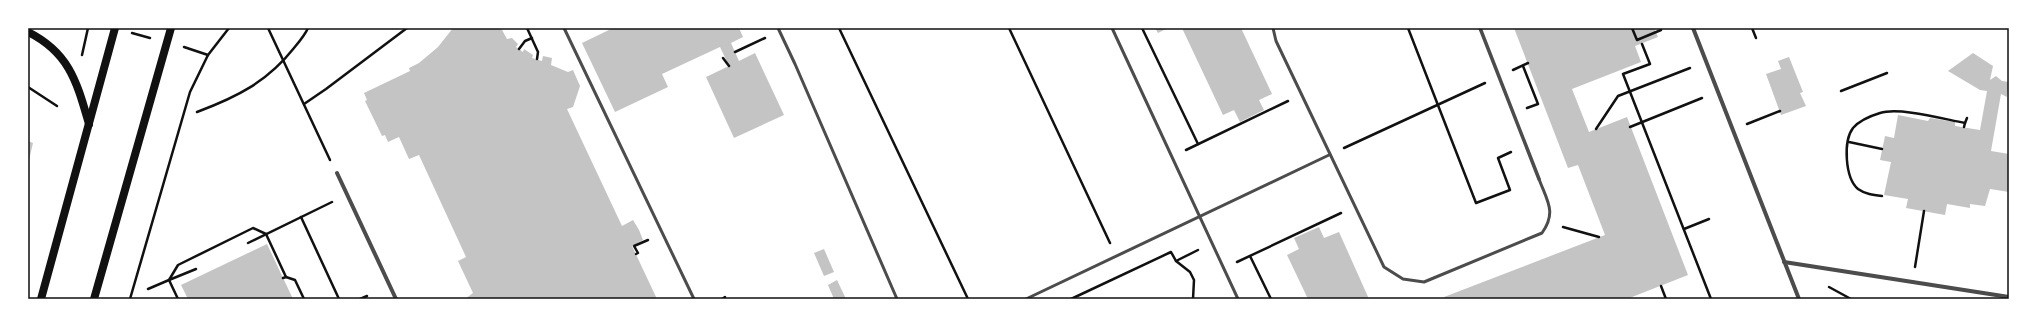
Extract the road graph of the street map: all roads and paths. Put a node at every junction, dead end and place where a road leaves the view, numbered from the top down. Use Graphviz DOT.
graph roads {
  1 [pos="115,28"];
  2 [pos="171,28"];
  3 [pos="229,28"];
  4 [pos="268,28"];
  5 [pos="308,28"];
  6 [pos="407,28"];
  7 [pos="527,28"];
  8 [pos="564,28"];
  9 [pos="839,28"];
  10 [pos="1009,28"];
  11 [pos="1112,28"];
  12 [pos="1142,28"];
  13 [pos="1273,28"];
  14 [pos="1408,28"];
  15 [pos="1480,28"];
  16 [pos="1632,28"];
  17 [pos="1661,28"];
  18 [pos="1693,28"];
  19 [pos="1752,28"];
  20 [pos="779,29"];
  21 [pos="28,32"];
  22 [pos="130,32"];
  23 [pos="141,35"];
  24 [pos="532,38"];
  25 [pos="1756,38"];
  26 [pos="1642,44"];
  27 [pos="519,49"];
  28 [pos="735,52"];
  29 [pos="723,58"];
  30 [pos="537,59"];
  31 [pos="284,60"];
  32 [pos="1523,65"];
  33 [pos="729,66"];
  34 [pos="1887,73"];
  35 [pos="1673,74"];
  36 [pos="28,87"];
  37 [pos="1473,89"];
  38 [pos="1630,91"];
  39 [pos="1841,91"];
  40 [pos="1717,92"];
  41 [pos="1301,95"];
  42 [pos="304,104"];
  43 [pos="1438,105"];
  44 [pos="57,106"];
  45 [pos="1780,111"];
  46 [pos="197,112"];
  47 [pos="1514,114"];
  48 [pos="1966,118"];
  49 [pos="1965,123"];
  50 [pos="89,125"];
  51 [pos="1630,126"];
  52 [pos="1964,127"];
  53 [pos="1596,130"];
  54 [pos="1732,131"];
  55 [pos="1849,142"];
  56 [pos="1198,144"];
  57 [pos="1527,146"];
  58 [pos="1882,149"];
  59 [pos="1329,155"];
  60 [pos="1173,157"];
  61 [pos="336,173"];
  62 [pos="1539,179"];
  63 [pos="347,195"];
  64 [pos="1882,196"];
  65 [pos="1354,208"];
  66 [pos="1924,211"];
  67 [pos="301,217"];
  68 [pos="1200,217"];
  69 [pos="1709,219"];
  70 [pos="1549,224"];
  71 [pos="1684,229"];
  72 [pos="266,234"];
  73 [pos="1599,237"];
  74 [pos="248,243"];
  75 [pos="634,246"];
  76 [pos="1200,249"];
  77 [pos="636,254"];
  78 [pos="1116,256"];
  79 [pos="1250,256"];
  80 [pos="1176,261"];
  81 [pos="1784,262"];
  82 [pos="1224,268"];
  83 [pos="196,269"];
  84 [pos="169,280"];
  85 [pos="1912,281"];
  86 [pos="1661,286"];
  87 [pos="148,289"];
  88 [pos="367,296"];
  89 [pos="725,297"];
  90 [pos="2009,297"];
  91 [pos="41,299"];
  92 [pos="94,299"];
  93 [pos="130,299"];
  94 [pos="178,299"];
  95 [pos="304,299"];
  96 [pos="339,299"];
  97 [pos="360,299"];
  98 [pos="396,299"];
  99 [pos="694,299"];
  100 [pos="722,299"];
  101 [pos="897,299"];
  102 [pos="968,299"];
  103 [pos="1026,299"];
  104 [pos="1071,299"];
  105 [pos="1193,299"];
  106 [pos="1238,299"];
  107 [pos="1271,299"];
  108 [pos="1666,299"];
  109 [pos="1711,299"];
  110 [pos="1799,299"];
  1 -- 50 [label="main road"];
  2 -- 92 [label="main road"];
  3 -- 93 [label="path"];
  4 -- 31 [label="path"];
  5 -- 31 [label="path"];
  6 -- 42 [label="path"];
  7 -- 24 [label="path"];
  8 -- 99 [label="lane"];
  9 -- 102 [label="path"];
  10 -- 78 [label="path"];
  11 -- 60 [label="lane"];
  12 -- 56 [label="path"];
  13 -- 41 [label="lane"];
  14 -- 43 [label="path"];
  15 -- 47 [label="street"];
  16 -- 17 [label="path"];
  18 -- 40 [label="street"];
  19 -- 25 [label="path"];
  20 -- 28 [label="path"];
  20 -- 101 [label="lane"];
  21 -- 50 [label="main road"];
  22 -- 23 [label="path"];
  24 -- 27 [label="path"];
  24 -- 30 [label="path"];
  26 -- 38 [label="path"];
  29 -- 33 [label="path"];
  31 -- 42 [label="path"];
  31 -- 46 [label="path"];
  32 -- 47 [label="path"];
  34 -- 39 [label="path"];
  35 -- 38 [label="path"];
  36 -- 44 [label="path"];
  37 -- 43 [label="path"];
  38 -- 53 [label="path"];
  38 -- 71 [label="path"];
  40 -- 51 [label="path"];
  40 -- 54 [label="street"];
  41 -- 56 [label="path"];
  41 -- 59 [label="lane"];
  42 -- 61 [label="path"];
  43 -- 57 [label="path"];
  43 -- 59 [label="path"];
  45 -- 54 [label="path"];
  47 -- 57 [label="street"];
  48 -- 49 [label="path"];
  49 -- 52 [label="path"];
  49 -- 55 [label="path"];
  50 -- 91 [label="main road"];
  54 -- 81 [label="street"];
  55 -- 58 [label="path"];
  55 -- 64 [label="path"];
  56 -- 60 [label="path"];
  57 -- 62 [label="street"];
  59 -- 65 [label="lane"];
  59 -- 68 [label="lane"];
  60 -- 68 [label="lane"];
  61 -- 63 [label="street"];
  62 -- 70 [label="lane"];
  63 -- 67 [label="path"];
  63 -- 98 [label="street"];
  65 -- 70 [label="lane"];
  65 -- 79 [label="path"];
  66 -- 85 [label="path"];
  67 -- 72 [label="path"];
  67 -- 96 [label="path"];
  68 -- 78 [label="lane"];
  68 -- 82 [label="lane"];
  69 -- 71 [label="path"];
  70 -- 73 [label="path"];
  71 -- 109 [label="path"];
  72 -- 74 [label="path"];
  72 -- 84 [label="path"];
  72 -- 95 [label="path"];
  75 -- 77 [label="path"];
  76 -- 80 [label="path"];
  78 -- 103 [label="lane"];
  79 -- 82 [label="path"];
  79 -- 107 [label="path"];
  80 -- 104 [label="path"];
  80 -- 105 [label="path"];
  81 -- 85 [label="street"];
  81 -- 110 [label="street"];
  82 -- 106 [label="lane"];
  83 -- 84 [label="path"];
  84 -- 87 [label="path"];
  84 -- 94 [label="path"];
  85 -- 90 [label="street"];
  86 -- 108 [label="path"];
  88 -- 97 [label="path"];
  89 -- 100 [label="path"];
}
